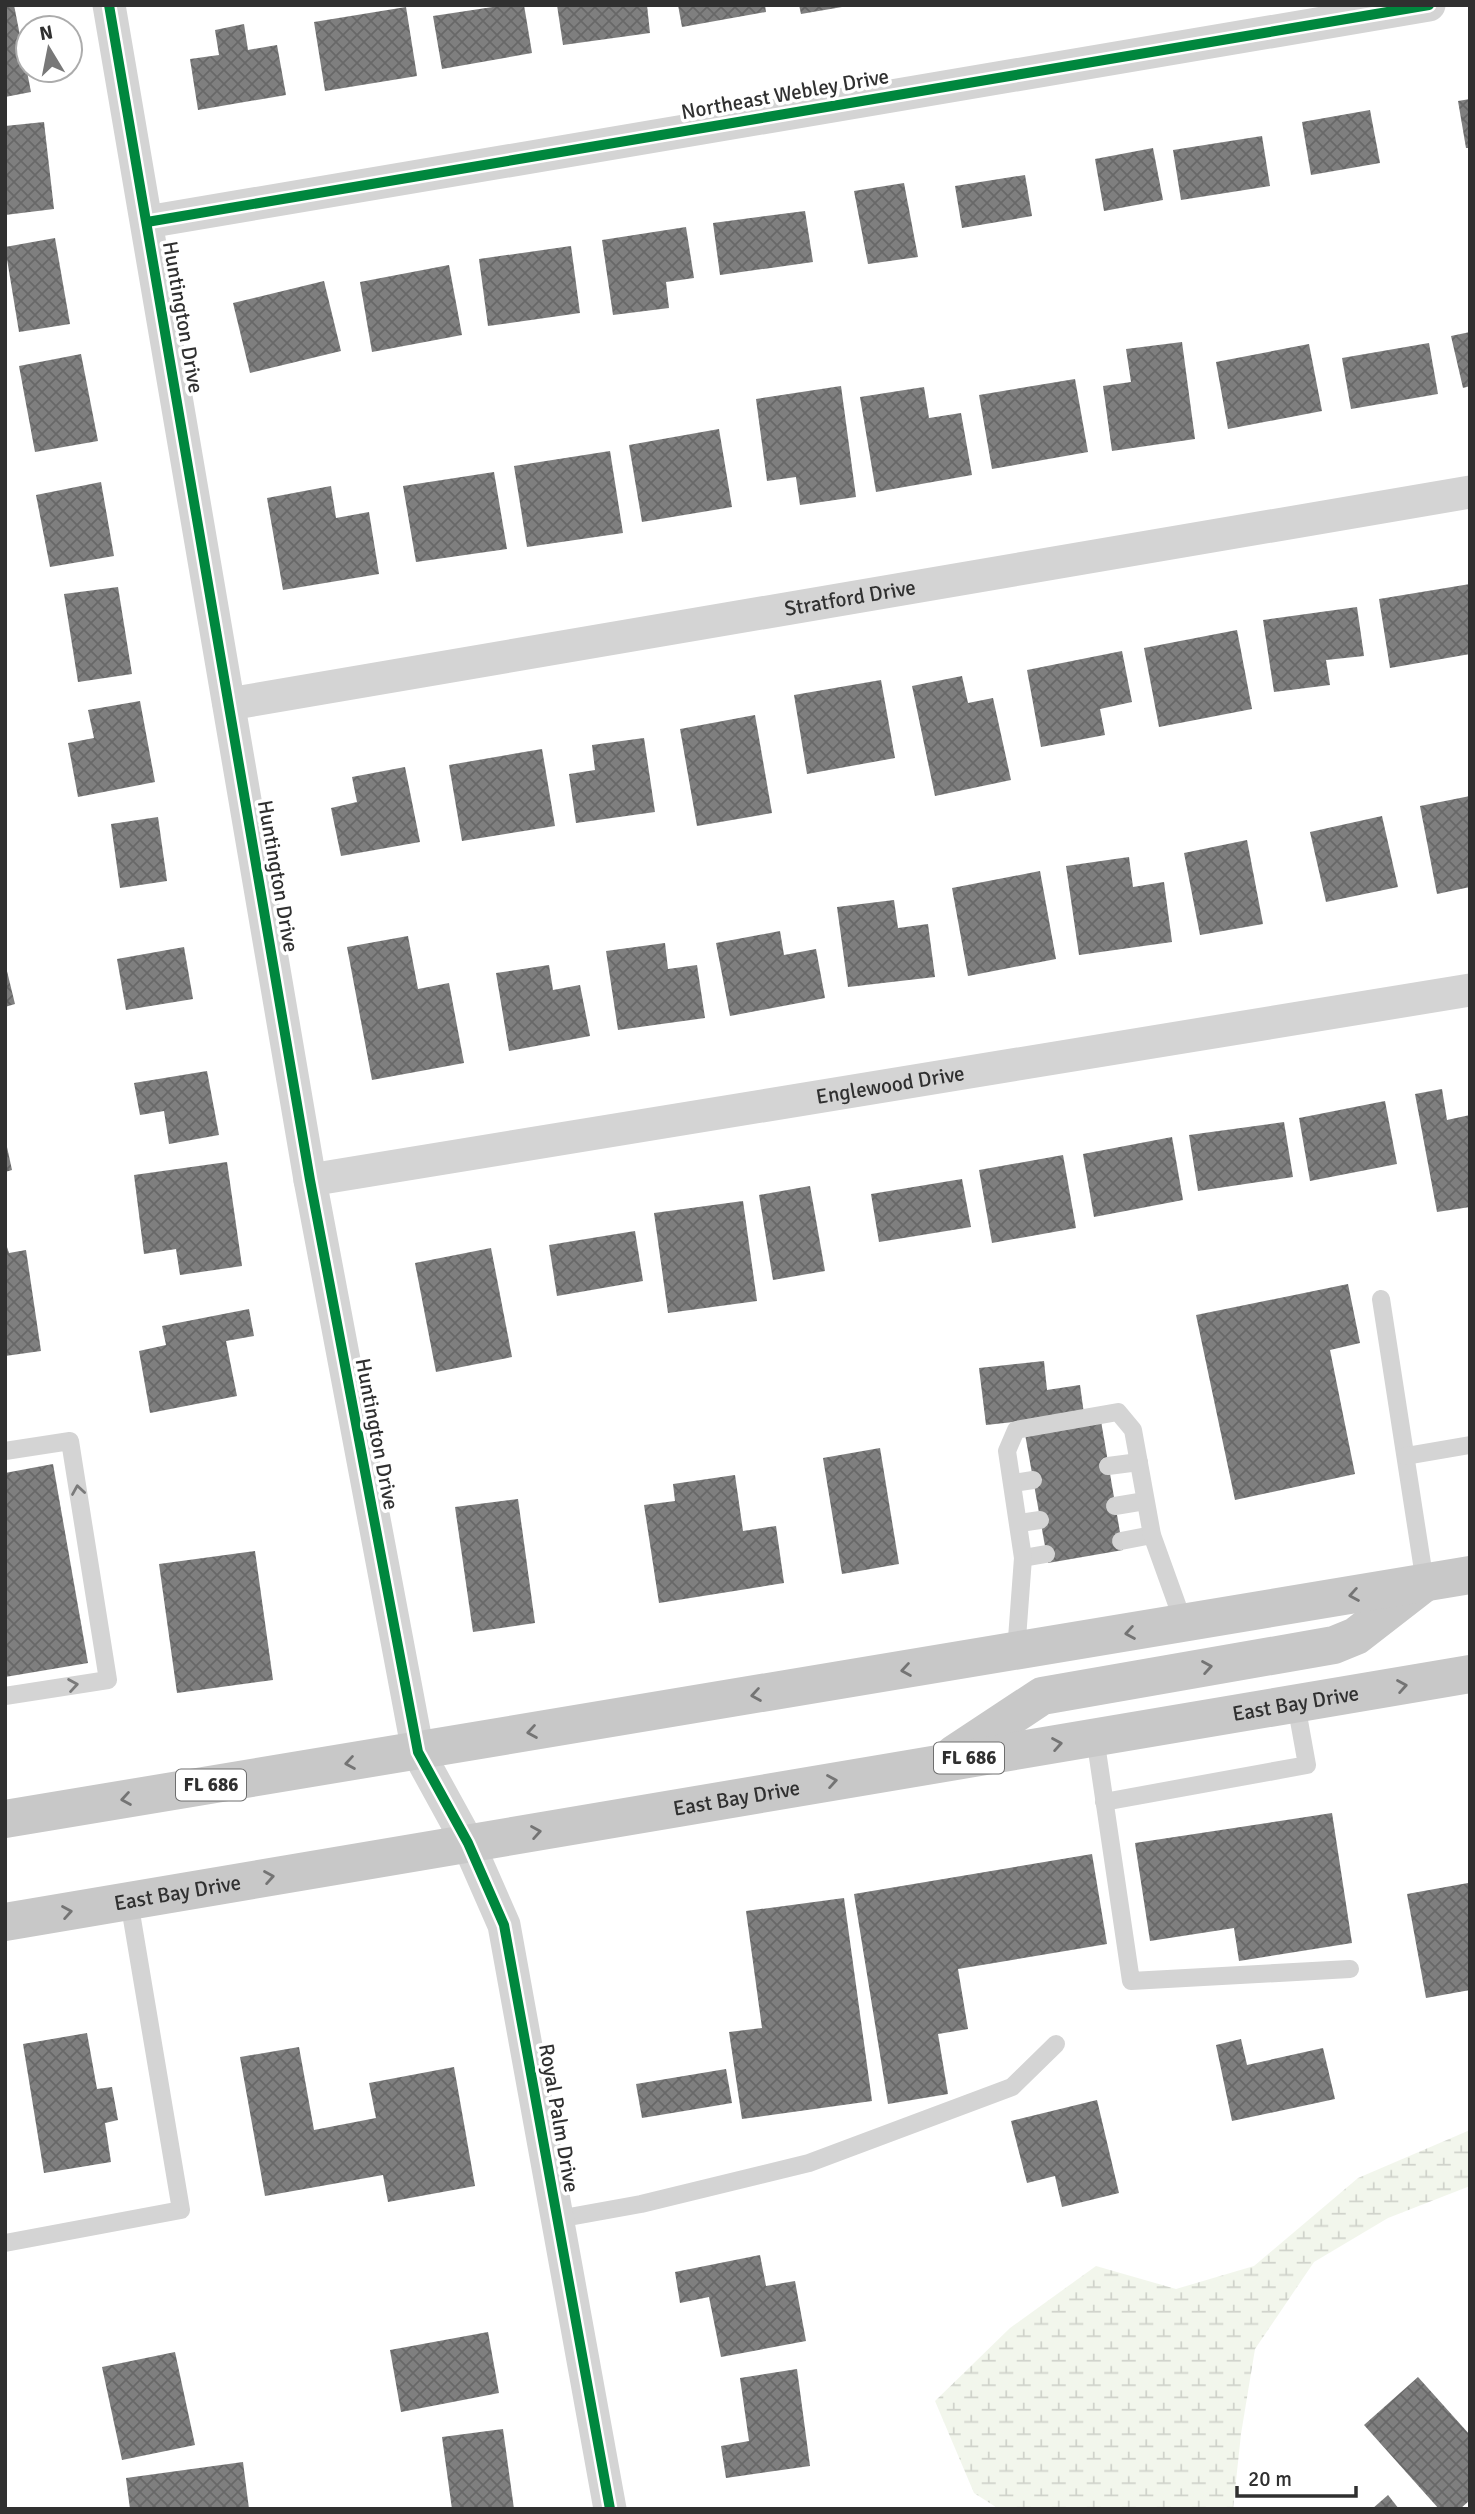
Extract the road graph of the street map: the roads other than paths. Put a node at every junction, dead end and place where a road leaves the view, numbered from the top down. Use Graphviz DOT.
graph roads {
  1 [pos="109,5"];
  2 [pos="1429,5"];
  3 [pos="147,222"];
  4 [pos="1470,492"];
  5 [pos="229,704"];
  6 [pos="1470,990"];
  7 [pos="310,1180"];
  8 [pos="1381,1299"];
  9 [pos="1470,1445"];
  10 [pos="5,1451"];
  11 [pos="1406,1456"];
  12 [pos="1139,1462"];
  13 [pos="1108,1466"];
  14 [pos="1033,1480"];
  15 [pos="1013,1483"];
  16 [pos="1145,1501"];
  17 [pos="1115,1506"];
  18 [pos="1040,1520"];
  19 [pos="1020,1523"];
  20 [pos="1153,1535"];
  21 [pos="1121,1541"];
  22 [pos="1046,1554"];
  23 [pos="1023,1558"];
  24 [pos="1470,1575"];
  25 [pos="1425,1583"];
  26 [pos="1184,1624"];
  27 [pos="1016,1652"];
  28 [pos="1470,1674"];
  29 [pos="5,1696"];
  30 [pos="1296,1704"];
  31 [pos="1095,1737"];
  32 [pos="418,1752"];
  33 [pos="941,1763"];
  34 [pos="1104,1802"];
  35 [pos="5,1819"];
  36 [pos="468,1843"];
  37 [pos="129,1901"];
  38 [pos="5,1922"];
  39 [pos="1350,1969"];
  40 [pos="1056,2044"];
  41 [pos="558,2219"];
  42 [pos="5,2243"];
  43 [pos="610,2509"];
  1 -- 3 [label="street, Huntington Drive"];
  2 -- 3 [label="street, Northeast Webley Drive"];
  3 -- 5 [label="street, Huntington Drive"];
  4 -- 5 [label="street, Stratford Drive"];
  5 -- 7 [label="street, Huntington Drive"];
  6 -- 7 [label="street, Englewood Drive"];
  7 -- 32 [label="street, Huntington Drive"];
  8 -- 11 [label="lane"];
  9 -- 11 [label="lane"];
  29 -- 10 [label="lane, one-way"];
  11 -- 25 [label="lane"];
  12 -- 13 [label="lane"];
  12 -- 15 [label="lane"];
  12 -- 16 [label="lane"];
  14 -- 15 [label="lane"];
  15 -- 19 [label="lane"];
  16 -- 17 [label="lane"];
  16 -- 20 [label="lane"];
  18 -- 19 [label="lane"];
  19 -- 23 [label="lane"];
  20 -- 21 [label="lane"];
  20 -- 26 [label="lane"];
  22 -- 23 [label="lane"];
  23 -- 27 [label="lane"];
  24 -- 25 [label="main road, FL 686"];
  25 -- 26 [label="main road, FL 686, one-way"];
  33 -- 25 [label="main road, one-way"];
  26 -- 27 [label="main road, FL 686, one-way"];
  27 -- 32 [label="main road, FL 686, one-way"];
  30 -- 28 [label="main road, East Bay Drive / FL 686, one-way"];
  30 -- 31 [label="main road, East Bay Drive / FL 686"];
  30 -- 34 [label="lane"];
  33 -- 31 [label="main road, East Bay Drive / FL 686, one-way"];
  31 -- 34 [label="lane"];
  32 -- 35 [label="main road, FL 686, one-way"];
  32 -- 36 [label="street, Royal Palm Drive"];
  36 -- 33 [label="main road, East Bay Drive / FL 686, one-way"];
  34 -- 39 [label="lane"];
  37 -- 36 [label="main road, East Bay Drive / FL 686, one-way"];
  36 -- 41 [label="street, Royal Palm Drive"];
  38 -- 37 [label="main road, East Bay Drive / FL 686, one-way"];
  37 -- 42 [label="lane"];
  40 -- 41 [label="lane"];
  41 -- 43 [label="street, Royal Palm Drive"];
}
